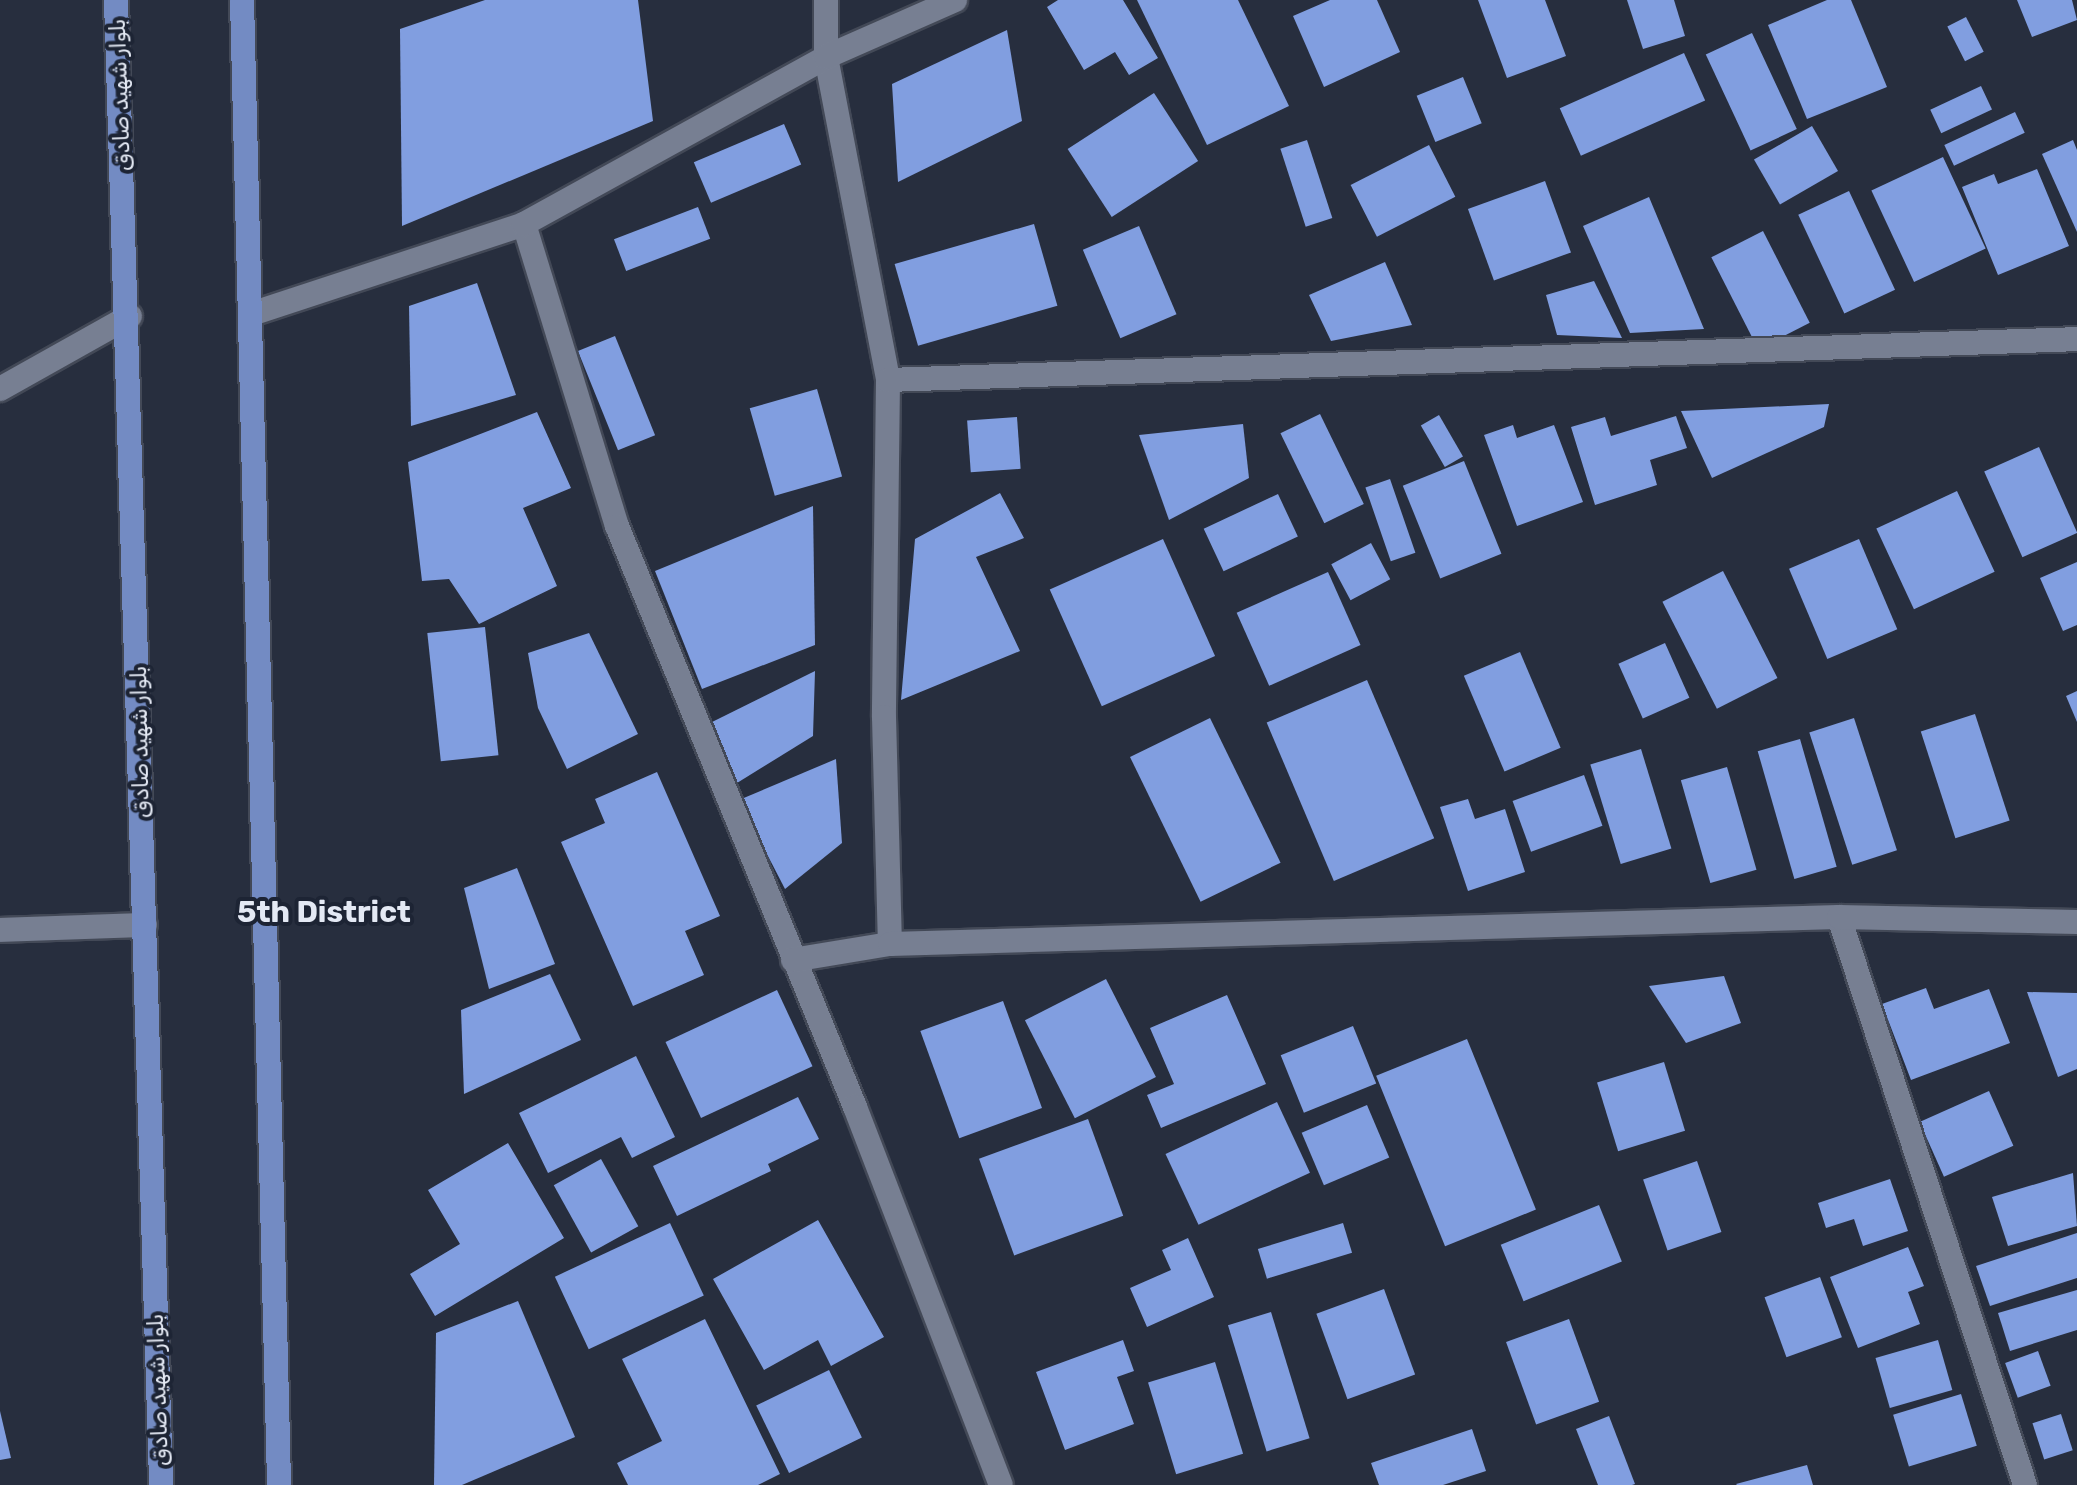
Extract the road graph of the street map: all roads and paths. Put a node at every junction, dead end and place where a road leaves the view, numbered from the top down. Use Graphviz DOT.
graph roads {
  1 [pos="116,0"];
  2 [pos="242,0"];
  3 [pos="826,0"];
  4 [pos="955,0"];
  5 [pos="826,57"];
  6 [pos="524,224"];
  7 [pos="251,314"];
  8 [pos="130,316"];
  9 [pos="2077,339"];
  10 [pos="888,380"];
  11 [pos="0,389"];
  12 [pos="1839,917"];
  13 [pos="2077,922"];
  14 [pos="145,925"];
  15 [pos="0,930"];
  16 [pos="890,944"];
  17 [pos="793,960"];
  18 [pos="161,1485"];
  19 [pos="279,1485"];
  20 [pos="1001,1485"];
  21 [pos="2025,1485"];
  1 -- 8 [label="main road, بلوار شهید صادق"];
  2 -- 7 [label="main road"];
  3 -- 5 [label="street"];
  4 -- 5 [label="street"];
  5 -- 6 [label="street"];
  5 -- 10 [label="street"];
  6 -- 7 [label="street"];
  6 -- 17 [label="street"];
  7 -- 19 [label="main road"];
  8 -- 11 [label="street"];
  8 -- 14 [label="main road, بلوار شهید صادق"];
  9 -- 10 [label="street"];
  10 -- 16 [label="street"];
  12 -- 13 [label="street"];
  12 -- 16 [label="street"];
  12 -- 21 [label="street"];
  14 -- 15 [label="street"];
  14 -- 18 [label="main road, بلوار شهید صادق"];
  16 -- 17 [label="street"];
  17 -- 20 [label="street"];
}
